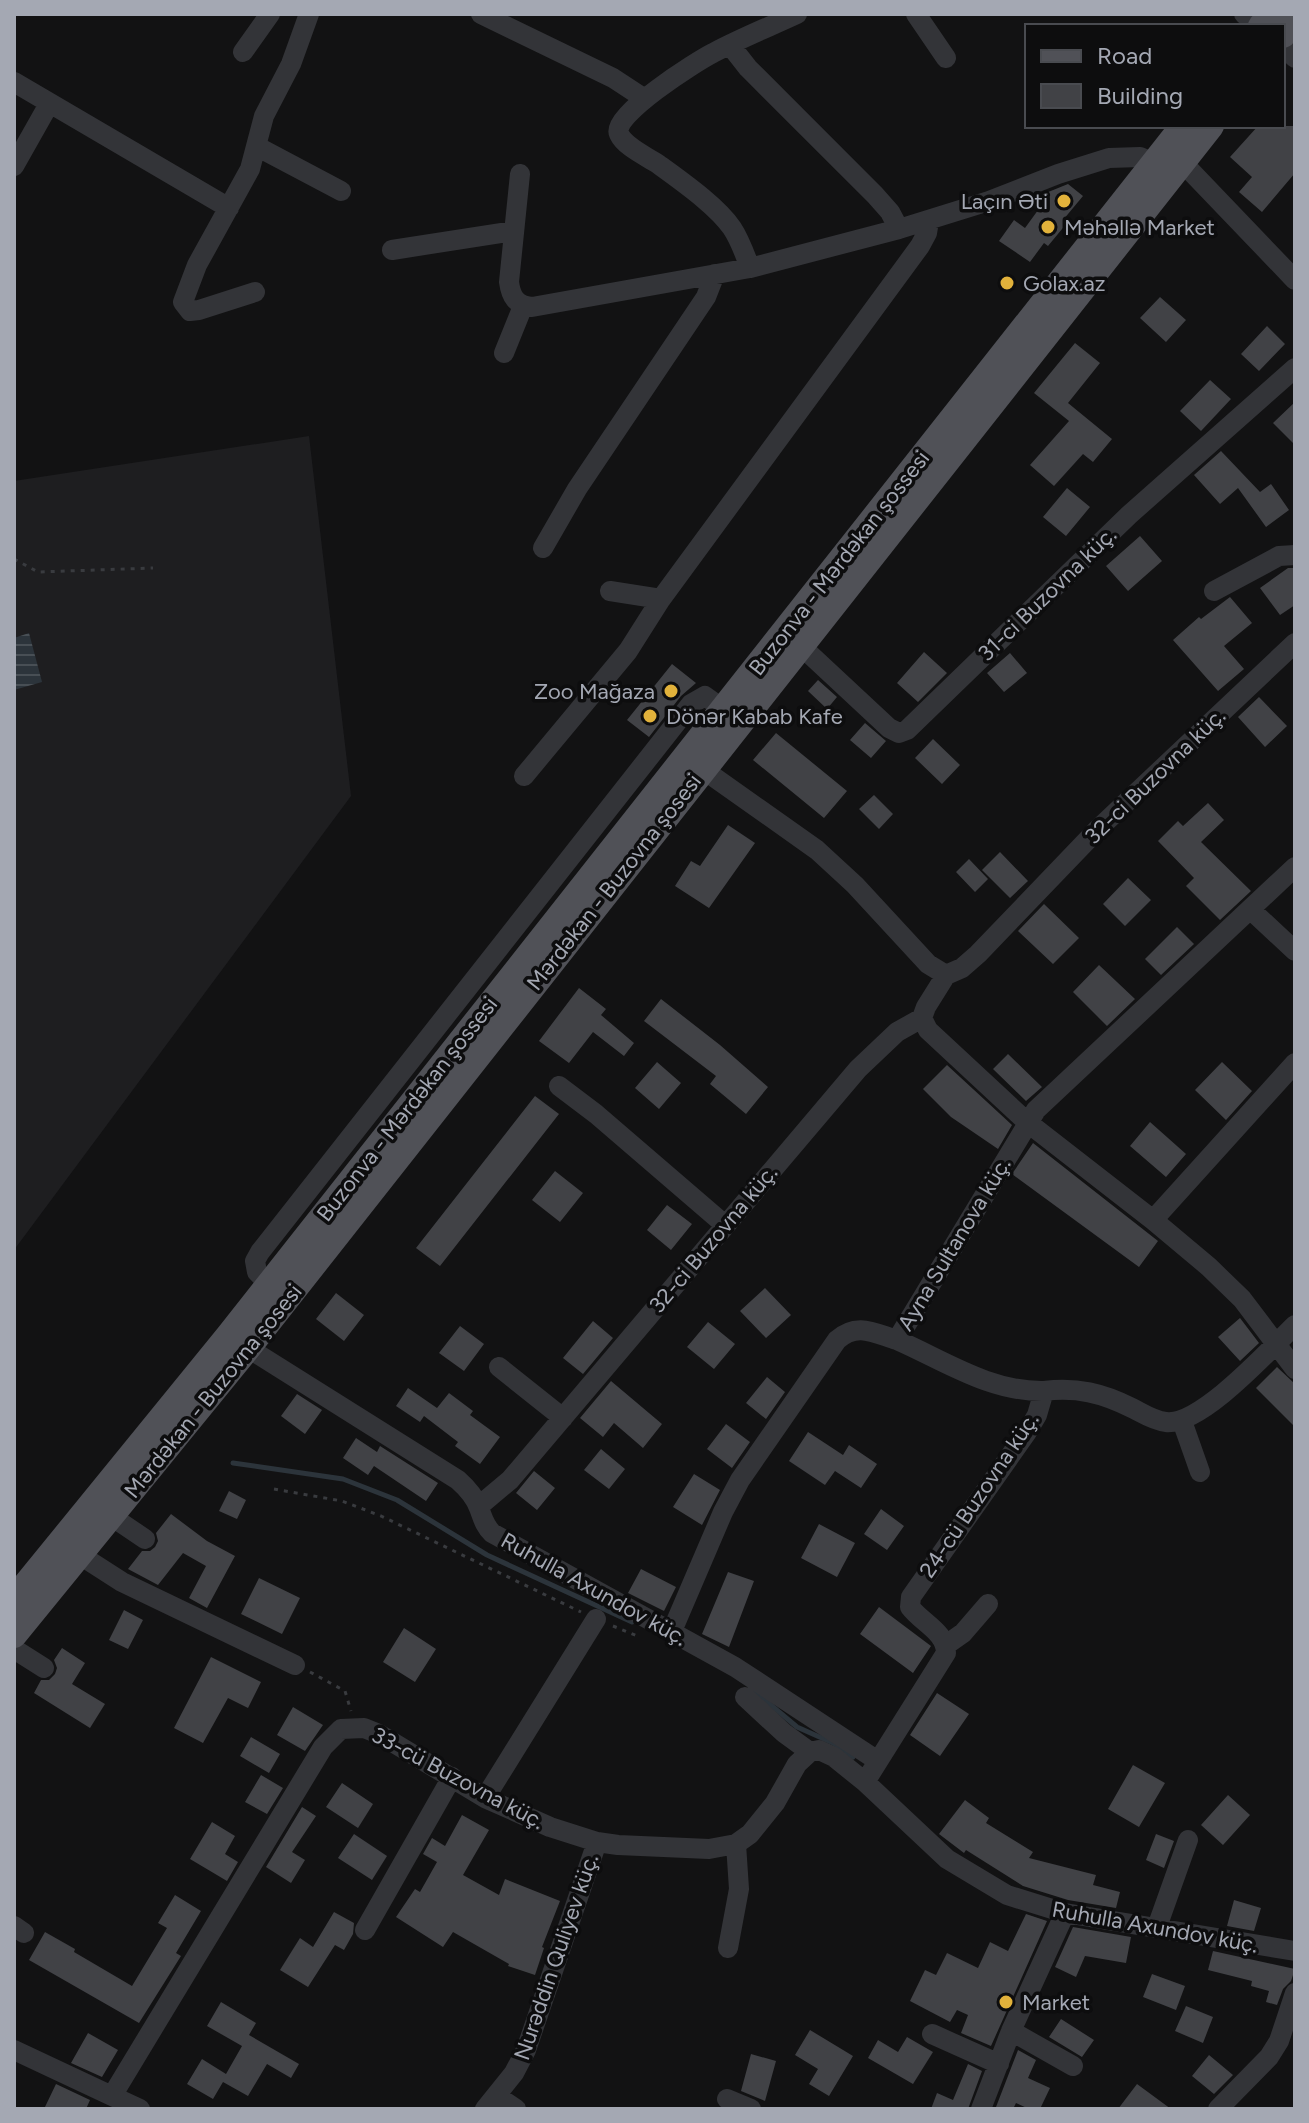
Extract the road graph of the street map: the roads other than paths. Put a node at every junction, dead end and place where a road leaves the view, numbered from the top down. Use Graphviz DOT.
graph roads {
  1 [pos="270,14"];
  2 [pos="309,14"];
  3 [pos="481,14"];
  4 [pos="797,14"];
  5 [pos="916,14"];
  6 [pos="730,45"];
  7 [pos="243,52"];
  8 [pos="946,58"];
  9 [pos="14,82"];
  10 [pos="645,99"];
  11 [pos="49,104"];
  12 [pos="1181,128"];
  13 [pos="1209,128"];
  14 [pos="258,147"];
  15 [pos="1182,162"];
  16 [pos="1154,163"];
  17 [pos="14,166"];
  18 [pos="520,174"];
  19 [pos="341,191"];
  20 [pos="229,208"];
  21 [pos="929,221"];
  22 [pos="899,229"];
  23 [pos="514,231"];
  24 [pos="392,250"];
  25 [pos="750,268"];
  26 [pos="715,274"];
  27 [pos="1295,280"];
  28 [pos="255,292"];
  29 [pos="523,306"];
  30 [pos="504,353"];
  31 [pos="1295,368"];
  32 [pos="543,548"];
  33 [pos="1295,555"];
  34 [pos="610,591"];
  35 [pos="1214,591"];
  36 [pos="661,599"];
  37 [pos="1295,643"];
  38 [pos="801,646"];
  39 [pos="723,709"];
  40 [pos="704,770"];
  41 [pos="524,776"];
  42 [pos="1295,867"];
  43 [pos="1251,910"];
  44 [pos="1295,951"];
  45 [pos="946,975"];
  46 [pos="922,1018"];
  47 [pos="437,1028"];
  48 [pos="459,1044"];
  49 [pos="1295,1063"];
  50 [pos="559,1086"];
  51 [pos="1027,1122"];
  52 [pos="319,1177"];
  53 [pos="341,1193"];
  54 [pos="1153,1220"];
  55 [pos="725,1225"];
  56 [pos="269,1284"];
  57 [pos="1295,1325"];
  58 [pos="897,1340"];
  59 [pos="1275,1344"];
  60 [pos="248,1348"];
  61 [pos="499,1367"];
  62 [pos="1295,1369"];
  63 [pos="1044,1391"];
  64 [pos="563,1418"];
  65 [pos="1182,1421"];
  66 [pos="1200,1472"];
  67 [pos="479,1506"];
  68 [pos="111,1516"];
  69 [pos="145,1539"];
  70 [pos="80,1555"];
  71 [pos="14,1599"];
  72 [pos="988,1604"];
  73 [pos="596,1619"];
  74 [pos="672,1631"];
  75 [pos="14,1635"];
  76 [pos="946,1645"];
  77 [pos="14,1649"];
  78 [pos="295,1665"];
  79 [pos="44,1668"];
  80 [pos="745,1697"];
  81 [pos="810,1752"];
  82 [pos="878,1761"];
  83 [pos="452,1777"];
  84 [pos="865,1782"];
  85 [pos="485,1798"];
  86 [pos="1188,1840"];
  87 [pos="597,1842"];
  88 [pos="736,1844"];
  89 [pos="1065,1913"];
  90 [pos="1157,1927"];
  91 [pos="365,1930"];
  92 [pos="728,1948"];
  93 [pos="1295,1951"];
  94 [pos="1295,1993"];
  95 [pos="1011,2031"];
  96 [pos="932,2034"];
  97 [pos="14,2050"];
  98 [pos="999,2064"];
  99 [pos="1073,2066"];
  100 [pos="112,2096"];
  101 [pos="727,2099"];
  102 [pos="491,2103"];
  103 [pos="140,2109"];
  104 [pos="516,2109"];
  105 [pos="751,2109"];
  106 [pos="981,2109"];
  107 [pos="1218,2109"];
  1 -- 7 [label="street"];
  2 -- 14 [label="street"];
  3 -- 10 [label="street"];
  4 -- 6 [label="street"];
  5 -- 8 [label="street"];
  6 -- 10 [label="street"];
  6 -- 22 [label="street"];
  9 -- 11 [label="street"];
  10 -- 25 [label="street"];
  11 -- 17 [label="street"];
  11 -- 20 [label="street"];
  12 -- 16 [label="main road, Buzonva - Mərdəkan şossesi"];
  13 -- 15 [label="main road, Mərdəkan - Buzovna şosesi"];
  14 -- 19 [label="street"];
  14 -- 20 [label="street"];
  15 -- 27 [label="street"];
  15 -- 38 [label="main road, Mərdəkan - Buzovna şosesi"];
  16 -- 21 [label="street"];
  16 -- 39 [label="main road, Buzonva - Mərdəkan şossesi"];
  18 -- 23 [label="street"];
  20 -- 28 [label="street"];
  21 -- 22 [label="street"];
  21 -- 36 [label="street"];
  22 -- 25 [label="street"];
  23 -- 24 [label="street"];
  23 -- 29 [label="street"];
  25 -- 26 [label="street"];
  26 -- 29 [label="street"];
  26 -- 32 [label="street"];
  29 -- 30 [label="street"];
  31 -- 38 [label="street, 31-ci Buzovna küç."];
  33 -- 35 [label="street"];
  34 -- 36 [label="street"];
  36 -- 41 [label="street"];
  37 -- 45 [label="street, 32-ci Buzovna küç."];
  38 -- 40 [label="main road, Mərdəkan - Buzovna şosesi"];
  39 -- 47 [label="street"];
  39 -- 48 [label="main road, Buzonva - Mərdəkan şossesi"];
  40 -- 45 [label="street"];
  40 -- 60 [label="main road, Mərdəkan - Buzovna şosesi"];
  42 -- 43 [label="street, Ayna Sultanova küç."];
  43 -- 44 [label="street"];
  43 -- 51 [label="street, Ayna Sultanova küç."];
  45 -- 46 [label="street, 32-ci Buzovna küç."];
  46 -- 51 [label="street"];
  46 -- 55 [label="street, 32-ci Buzovna küç."];
  47 -- 48 [label="street"];
  47 -- 52 [label="street"];
  48 -- 53 [label="main road, Buzonva - Mərdəkan şossesi"];
  49 -- 54 [label="street"];
  50 -- 55 [label="street"];
  51 -- 54 [label="street"];
  51 -- 58 [label="street, Ayna Sultanova küç."];
  52 -- 53 [label="street"];
  52 -- 56 [label="street"];
  53 -- 56 [label="main road, Buzonva - Mərdəkan şossesi"];
  54 -- 59 [label="street"];
  55 -- 64 [label="street, 32-ci Buzovna küç."];
  56 -- 71 [label="main road, Buzonva - Mərdəkan şossesi"];
  57 -- 59 [label="street"];
  58 -- 63 [label="street"];
  58 -- 74 [label="street, Ayna Sultanova küç."];
  59 -- 62 [label="street"];
  59 -- 65 [label="street"];
  60 -- 67 [label="street, Ruhulla Axundov küç."];
  60 -- 68 [label="main road, Mərdəkan - Buzovna şosesi"];
  61 -- 64 [label="street"];
  63 -- 65 [label="street, 24-cü Buzovna küç."];
  63 -- 76 [label="street, 24-cü Buzovna küç."];
  64 -- 67 [label="street, 32-ci Buzovna küç."];
  65 -- 66 [label="street"];
  67 -- 74 [label="street, Ruhulla Axundov küç."];
  68 -- 69 [label="street"];
  68 -- 70 [label="main road, Mərdəkan - Buzovna şosesi"];
  70 -- 75 [label="main road, Mərdəkan - Buzovna şosesi"];
  70 -- 78 [label="street"];
  72 -- 76 [label="street"];
  73 -- 85 [label="street"];
  74 -- 82 [label="street, Ruhulla Axundov küç."];
  76 -- 82 [label="street"];
  77 -- 79 [label="street"];
  80 -- 81 [label="street"];
  81 -- 84 [label="street"];
  81 -- 88 [label="street"];
  82 -- 84 [label="street"];
  83 -- 85 [label="street, 33-cü Buzovna küç."];
  83 -- 91 [label="street"];
  83 -- 100 [label="street, 33-cü Buzovna küç."];
  84 -- 89 [label="street, Ruhulla Axundov küç."];
  85 -- 87 [label="street, 33-cü Buzovna küç."];
  86 -- 90 [label="street"];
  87 -- 88 [label="street, 33-cü Buzovna küç."];
  87 -- 102 [label="street, Nurəddin Quliyev küç."];
  88 -- 92 [label="street"];
  89 -- 90 [label="street, Ruhulla Axundov küç."];
  89 -- 95 [label="street"];
  90 -- 93 [label="street, Ruhulla Axundov küç."];
  94 -- 107 [label="street"];
  95 -- 98 [label="street"];
  95 -- 99 [label="street"];
  96 -- 98 [label="street"];
  97 -- 100 [label="street"];
  98 -- 106 [label="street"];
  100 -- 103 [label="street"];
  101 -- 105 [label="street"];
  102 -- 104 [label="street"];
}
